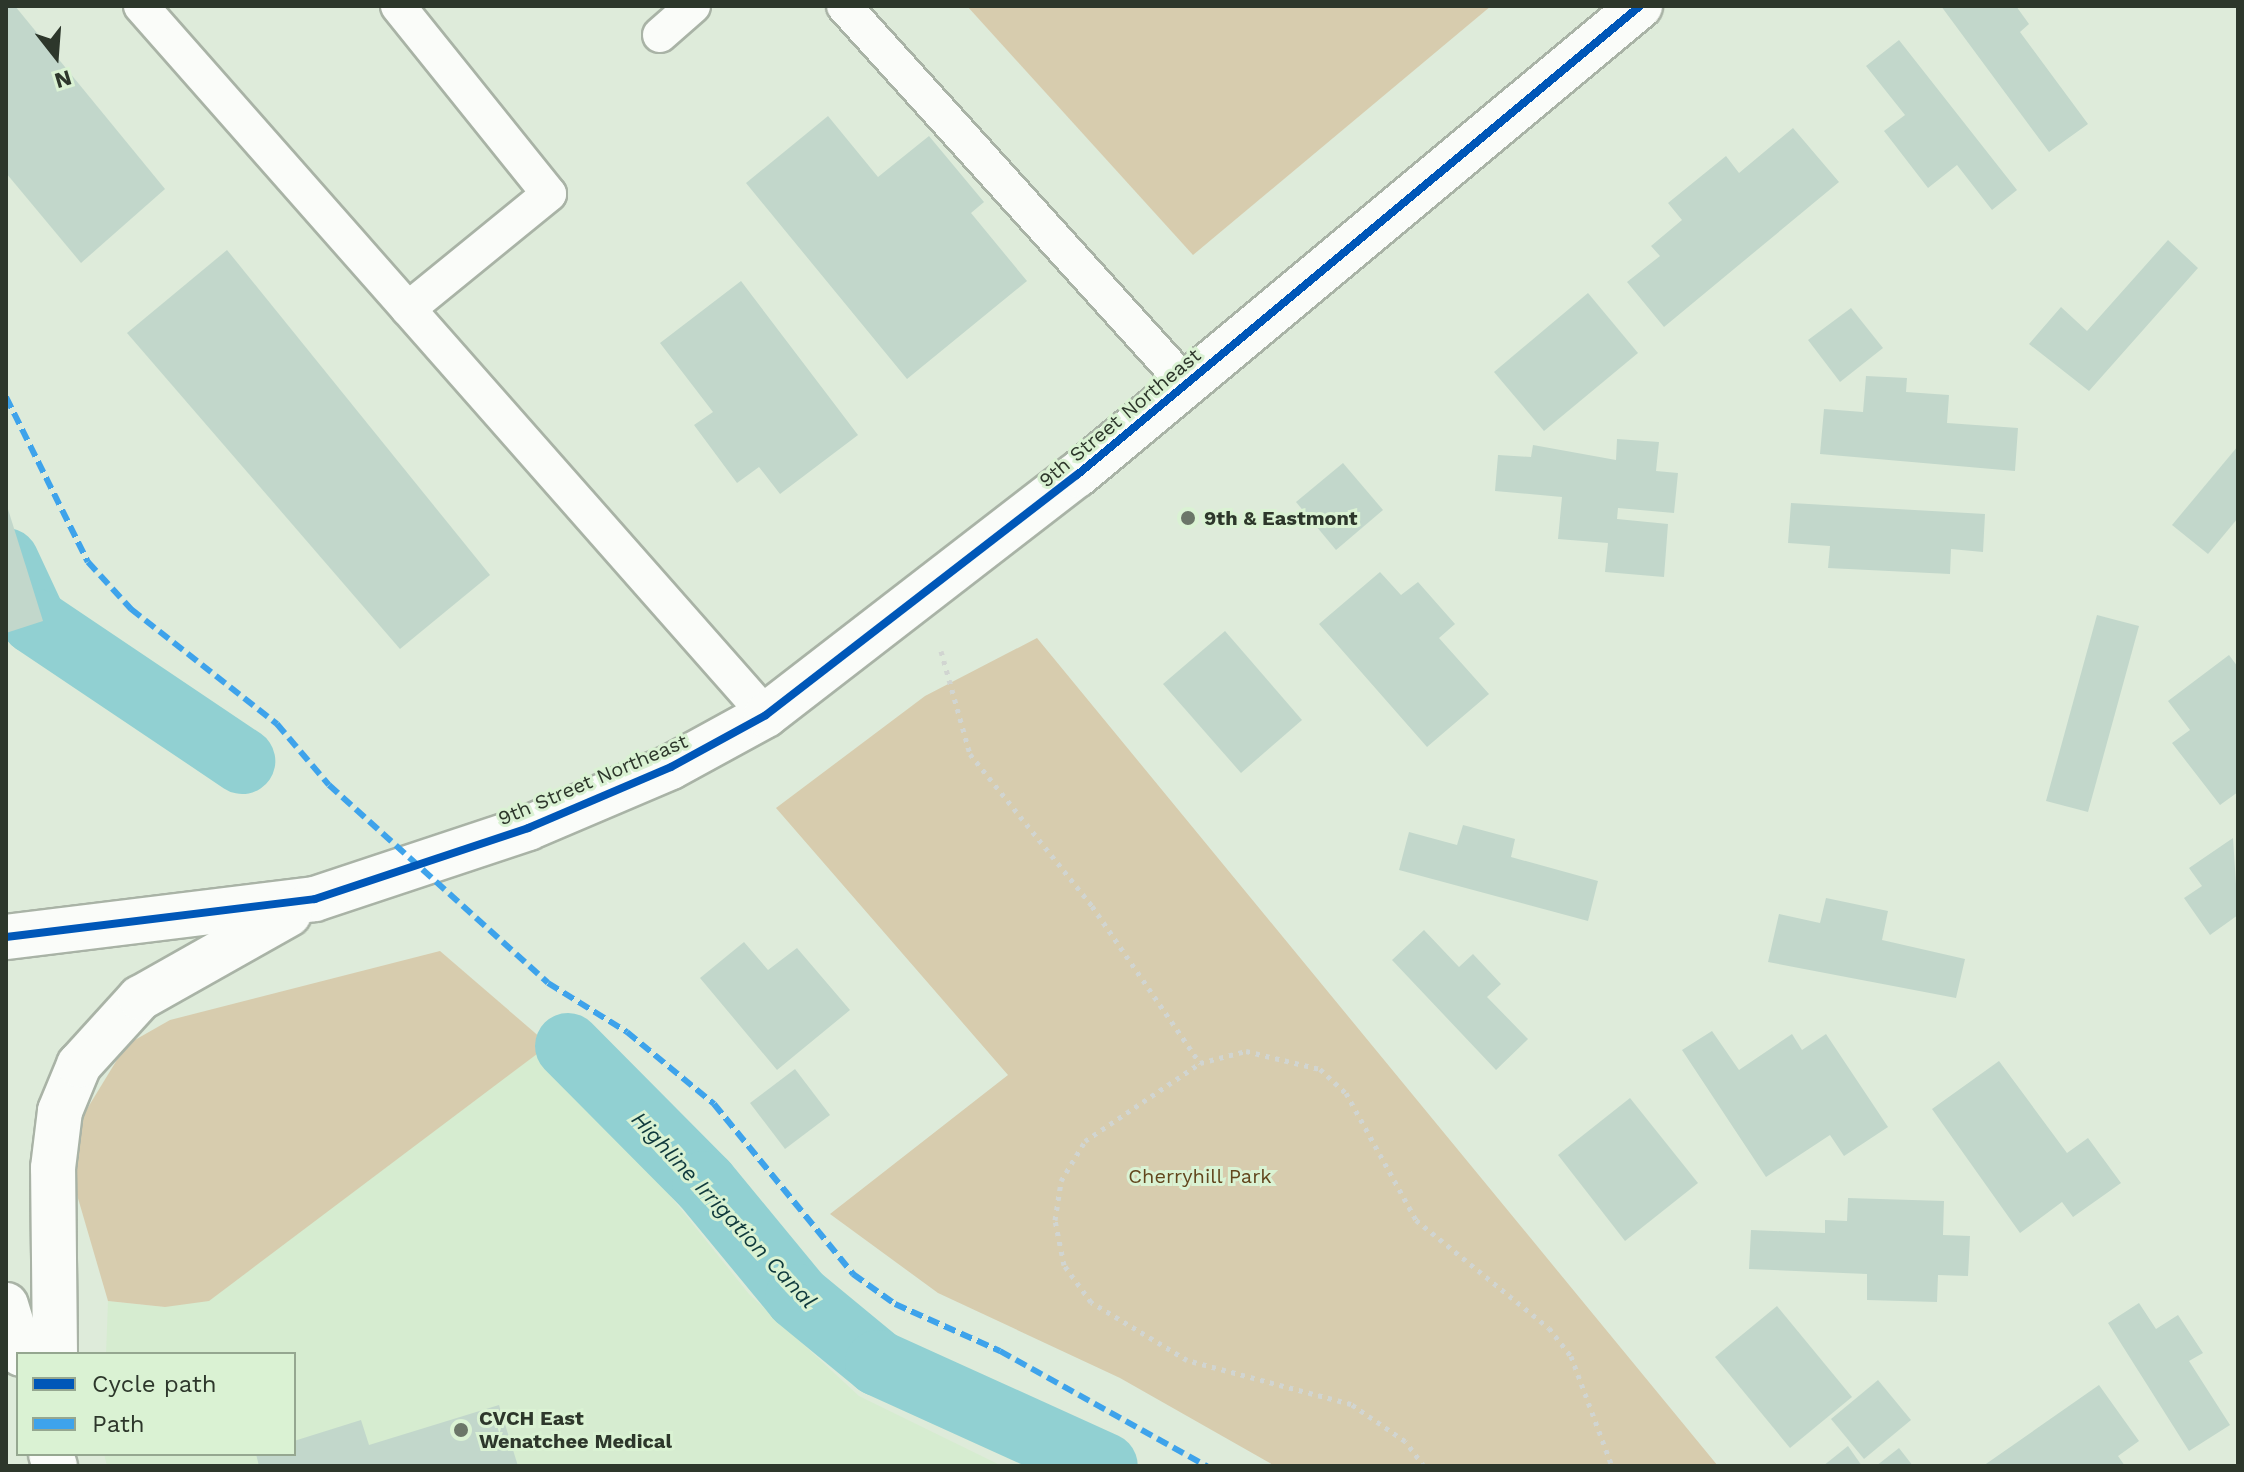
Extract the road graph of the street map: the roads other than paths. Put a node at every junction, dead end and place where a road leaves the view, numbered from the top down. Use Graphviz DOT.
graph roads {
  1 [pos="141,6"];
  2 [pos="398,6"];
  3 [pos="693,6"];
  4 [pos="844,6"];
  5 [pos="1640,6"];
  6 [pos="660,35"];
  7 [pos="408,309"];
  8 [pos="1186,384"];
  9 [pos="766,715"];
  10 [pos="315,899"];
  11 [pos="6,937"];
  12 [pos="6,1305"];
  13 [pos="20,1352"];
  14 [pos="55,1352"];
  1 -- 7 [label="lane"];
  2 -- 7 [label="lane"];
  3 -- 6 [label="lane"];
  4 -- 8 [label="lane"];
  5 -- 8 [label="main road, 9th Street Northeast"];
  7 -- 9 [label="lane"];
  8 -- 9 [label="main road, 9th Street Northeast"];
  9 -- 10 [label="main road, 9th Street Northeast"];
  10 -- 11 [label="main road"];
  10 -- 14 [label="main road"];
  12 -- 13 [label="main road"];
}
